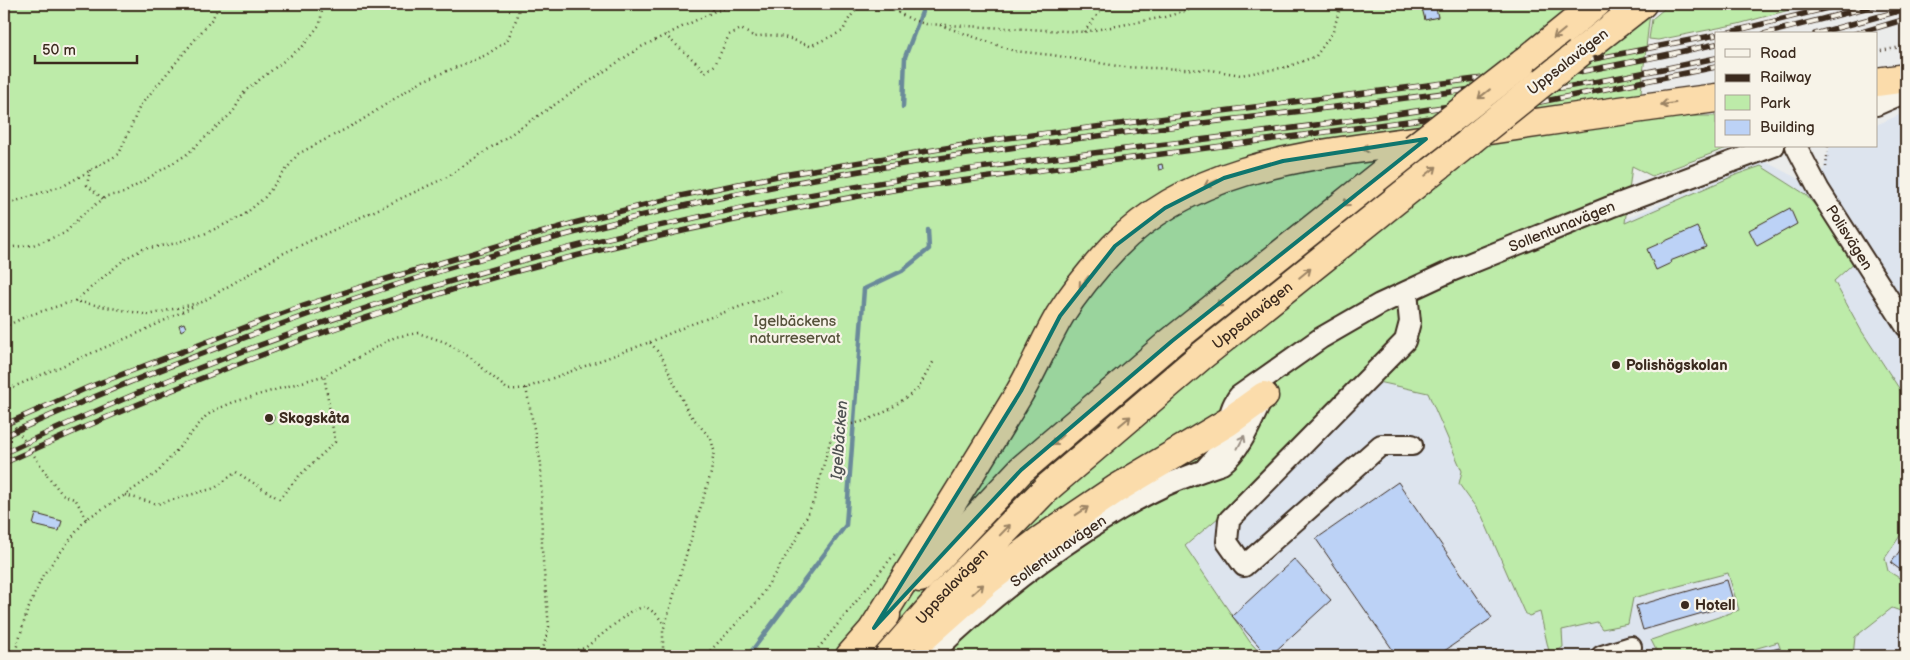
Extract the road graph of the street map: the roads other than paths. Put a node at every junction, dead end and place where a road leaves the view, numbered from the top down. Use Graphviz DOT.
graph roads {
  1 [pos="1596,4"];
  2 [pos="1642,4"];
  3 [pos="1906,78"];
  4 [pos="1878,82"];
  5 [pos="1906,92"];
  6 [pos="1715,98"];
  7 [pos="1878,104"];
  8 [pos="1769,148"];
  9 [pos="1797,148"];
  10 [pos="1406,292"];
  11 [pos="1354,320"];
  12 [pos="1906,326"];
  13 [pos="1264,396"];
  14 [pos="1228,422"];
  15 [pos="1412,445"];
  16 [pos="1204,470"];
  17 [pos="874,628"];
  18 [pos="1631,647"];
  19 [pos="850,656"];
  20 [pos="889,656"];
  21 [pos="902,656"];
  22 [pos="930,656"];
  23 [pos="1602,656"];
  1 -- 17 [label="highway, Uppsalavägen, one-way, bridge"];
  20 -- 2 [label="highway, Uppsalavägen, one-way, bridge"];
  3 -- 4 [label="highway"];
  5 -- 7 [label="street"];
  6 -- 17 [label="highway, one-way"];
  8 -- 10 [label="street, Sollentunavägen"];
  9 -- 12 [label="street, Polisvägen"];
  10 -- 11 [label="street, Sollentunavägen"];
  10 -- 15 [label="street"];
  11 -- 13 [label="street, Sollentunavägen"];
  11 -- 14 [label="street, Sollentunavägen"];
  13 -- 14 [label="highway"];
  16 -- 13 [label="street, Sollentunavägen, one-way"];
  14 -- 16 [label="street, Sollentunavägen"];
  21 -- 14 [label="highway, one-way"];
  16 -- 22 [label="street, Sollentunavägen"];
  17 -- 19 [label="highway, Uppsalavägen"];
  18 -- 23 [label="street"];
}
